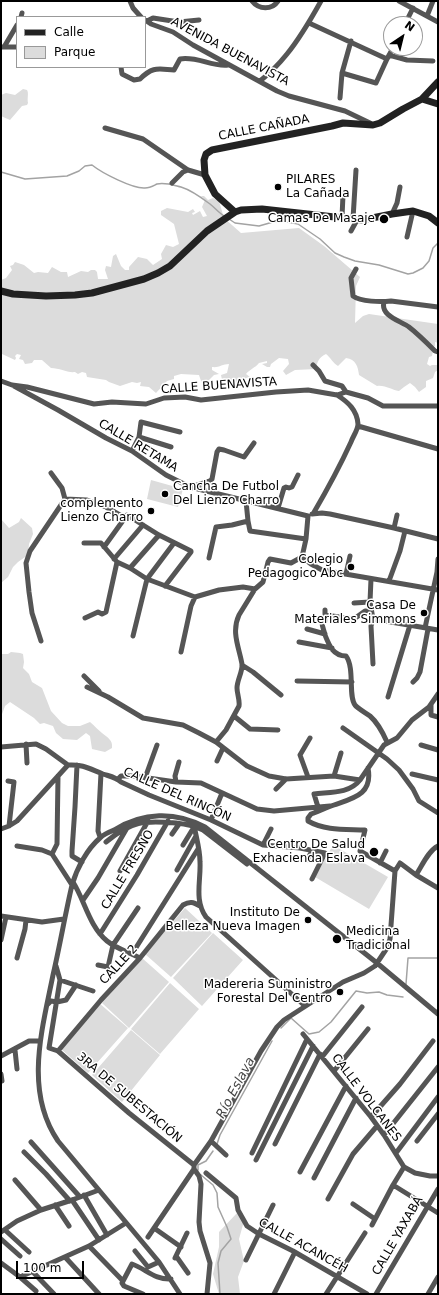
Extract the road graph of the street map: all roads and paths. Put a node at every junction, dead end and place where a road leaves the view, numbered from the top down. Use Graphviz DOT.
graph roads {
  1 [pos="130,1"];
  2 [pos="252,1"];
  3 [pos="278,1"];
  4 [pos="321,1"];
  5 [pos="399,1"];
  6 [pos="433,1"];
  7 [pos="413,8"];
  8 [pos="140,16"];
  9 [pos="409,16"];
  10 [pos="427,16"];
  11 [pos="146,20"];
  12 [pos="199,20"];
  13 [pos="309,22"];
  14 [pos="438,22"];
  15 [pos="16,26"];
  16 [pos="351,41"];
  17 [pos="2,47"];
  18 [pos="16,47"];
  19 [pos="388,57"];
  20 [pos="433,61"];
  21 [pos="229,65"];
  22 [pos="121,68"];
  23 [pos="342,73"];
  24 [pos="260,81"];
  25 [pos="438,82"];
  26 [pos="340,98"];
  27 [pos="422,99"];
  28 [pos="438,104"];
  29 [pos="372,125"];
  30 [pos="105,128"];
  31 [pos="188,170"];
  32 [pos="356,170"];
  33 [pos="205,175"];
  34 [pos="172,183"];
  35 [pos="400,187"];
  36 [pos="343,195"];
  37 [pos="413,211"];
  38 [pos="392,214"];
  39 [pos="230,215"];
  40 [pos="342,217"];
  41 [pos="355,219"];
  42 [pos="438,223"];
  43 [pos="350,232"];
  44 [pos="407,237"];
  45 [pos="356,269"];
  46 [pos="1,291"];
  47 [pos="384,302"];
  48 [pos="438,306"];
  49 [pos="438,352"];
  50 [pos="313,365"];
  51 [pos="1,381"];
  52 [pos="12,385"];
  53 [pos="346,392"];
  54 [pos="337,394"];
  55 [pos="438,406"];
  56 [pos="358,426"];
  57 [pos="180,432"];
  58 [pos="139,437"];
  59 [pos="254,443"];
  60 [pos="171,447"];
  61 [pos="438,449"];
  62 [pos="132,451"];
  63 [pos="51,472"];
  64 [pos="298,475"];
  65 [pos="190,487"];
  66 [pos="65,499"];
  67 [pos="246,501"];
  68 [pos="278,508"];
  69 [pos="311,515"];
  70 [pos="397,515"];
  71 [pos="127,516"];
  72 [pos="248,521"];
  73 [pos="143,525"];
  74 [pos="394,528"];
  75 [pos="405,531"];
  76 [pos="159,535"];
  77 [pos="306,539"];
  78 [pos="438,539"];
  79 [pos="84,543"];
  80 [pos="174,543"];
  81 [pos="103,545"];
  82 [pos="350,556"];
  83 [pos="302,557"];
  84 [pos="209,558"];
  85 [pos="116,560"];
  86 [pos="438,561"];
  87 [pos="130,568"];
  88 [pos="346,574"];
  89 [pos="147,578"];
  90 [pos="371,579"];
  91 [pos="389,581"];
  92 [pos="165,586"];
  93 [pos="436,589"];
  94 [pos="255,590"];
  95 [pos="195,597"];
  96 [pos="370,602"];
  97 [pos="354,603"];
  98 [pos="371,611"];
  99 [pos="85,618"];
  100 [pos="373,619"];
  101 [pos="410,625"];
  102 [pos="427,628"];
  103 [pos="307,629"];
  104 [pos="438,630"];
  105 [pos="325,634"];
  106 [pos="133,636"];
  107 [pos="41,641"];
  108 [pos="299,642"];
  109 [pos="332,648"];
  110 [pos="181,652"];
  111 [pos="373,664"];
  112 [pos="242,665"];
  113 [pos="84,676"];
  114 [pos="297,681"];
  115 [pos="352,682"];
  116 [pos="413,682"];
  117 [pos="87,687"];
  118 [pos="101,694"];
  119 [pos="438,694"];
  120 [pos="282,695"];
  121 [pos="388,697"];
  122 [pos="431,704"];
  123 [pos="234,716"];
  124 [pos="438,717"];
  125 [pos="343,728"];
  126 [pos="278,730"];
  127 [pos="310,738"];
  128 [pos="216,742"];
  129 [pos="387,742"];
  130 [pos="26,744"];
  131 [pos="157,745"];
  132 [pos="421,745"];
  133 [pos="1,747"];
  134 [pos="223,748"];
  135 [pos="438,750"];
  136 [pos="378,753"];
  137 [pos="341,754"];
  138 [pos="217,761"];
  139 [pos="179,762"];
  140 [pos="27,763"];
  141 [pos="68,765"];
  142 [pos="77,765"];
  143 [pos="368,768"];
  144 [pos="101,774"];
  145 [pos="412,774"];
  146 [pos="58,776"];
  147 [pos="334,776"];
  148 [pos="308,777"];
  149 [pos="145,778"];
  150 [pos="202,778"];
  151 [pos="118,779"];
  152 [pos="286,779"];
  153 [pos="360,780"];
  154 [pos="438,780"];
  155 [pos="8,781"];
  156 [pos="176,782"];
  157 [pos="200,783"];
  158 [pos="276,789"];
  159 [pos="222,793"];
  160 [pos="330,806"];
  161 [pos="318,807"];
  162 [pos="438,813"];
  163 [pos="193,814"];
  164 [pos="167,816"];
  165 [pos="132,820"];
  166 [pos="211,820"];
  167 [pos="148,821"];
  168 [pos="168,823"];
  169 [pos="179,824"];
  170 [pos="194,825"];
  171 [pos="9,826"];
  172 [pos="128,827"];
  173 [pos="271,828"];
  174 [pos="1,830"];
  175 [pos="172,834"];
  176 [pos="196,836"];
  177 [pos="100,837"];
  178 [pos="106,842"];
  179 [pos="183,845"];
  180 [pos="263,845"];
  181 [pos="17,846"];
  182 [pos="438,846"];
  183 [pos="198,849"];
  184 [pos="312,851"];
  185 [pos="386,851"];
  186 [pos="52,854"];
  187 [pos="307,860"];
  188 [pos="82,862"];
  189 [pos="380,863"];
  190 [pos="177,870"];
  191 [pos="120,871"];
  192 [pos="395,871"];
  193 [pos="416,875"];
  194 [pos="312,879"];
  195 [pos="72,884"];
  196 [pos="438,888"];
  197 [pos="83,900"];
  198 [pos="200,906"];
  199 [pos="138,908"];
  200 [pos="3,916"];
  201 [pos="64,919"];
  202 [pos="26,920"];
  203 [pos="100,934"];
  204 [pos="1,940"];
  205 [pos="113,945"];
  206 [pos="132,954"];
  207 [pos="17,958"];
  208 [pos="140,958"];
  209 [pos="56,965"];
  210 [pos="98,965"];
  211 [pos="376,965"];
  212 [pos="60,980"];
  213 [pos="76,985"];
  214 [pos="93,991"];
  215 [pos="57,1002"];
  216 [pos="48,1004"];
  217 [pos="305,1006"];
  218 [pos="362,1007"];
  219 [pos="437,1013"];
  220 [pos="368,1029"];
  221 [pos="303,1034"];
  222 [pos="307,1039"];
  223 [pos="40,1041"];
  224 [pos="433,1041"];
  225 [pos="313,1046"];
  226 [pos="15,1050"];
  227 [pos="58,1051"];
  228 [pos="321,1055"];
  229 [pos="1,1056"];
  230 [pos="438,1067"];
  231 [pos="17,1069"];
  232 [pos="334,1071"];
  233 [pos="1,1074"];
  234 [pos="2,1081"];
  235 [pos="346,1086"];
  236 [pos="438,1097"];
  237 [pos="356,1098"];
  238 [pos="438,1114"];
  239 [pos="372,1117"];
  240 [pos="377,1126"];
  241 [pos="384,1135"];
  242 [pos="211,1141"];
  243 [pos="31,1142"];
  244 [pos="416,1142"];
  245 [pos="275,1144"];
  246 [pos="24,1152"];
  247 [pos="252,1153"];
  248 [pos="396,1153"];
  249 [pos="226,1155"];
  250 [pos="256,1160"];
  251 [pos="194,1167"];
  252 [pos="404,1167"];
  253 [pos="300,1172"];
  254 [pos="206,1173"];
  255 [pos="438,1176"];
  256 [pos="314,1178"];
  257 [pos="15,1180"];
  258 [pos="393,1185"];
  259 [pos="438,1188"];
  260 [pos="99,1190"];
  261 [pos="82,1196"];
  262 [pos="328,1199"];
  263 [pos="71,1201"];
  264 [pos="353,1204"];
  265 [pos="55,1205"];
  266 [pos="274,1206"];
  267 [pos="427,1206"];
  268 [pos="41,1210"];
  269 [pos="438,1213"];
  270 [pos="375,1219"];
  271 [pos="126,1223"];
  272 [pos="372,1225"];
  273 [pos="69,1226"];
  274 [pos="154,1228"];
  275 [pos="3,1231"];
  276 [pos="187,1233"];
  277 [pos="365,1233"];
  278 [pos="259,1234"];
  279 [pos="107,1235"];
  280 [pos="148,1237"];
  281 [pos="1,1239"];
  282 [pos="99,1240"];
  283 [pos="89,1246"];
  284 [pos="181,1247"];
  285 [pos="135,1251"];
  286 [pos="29,1252"];
  287 [pos="296,1252"];
  288 [pos="20,1256"];
  289 [pos="65,1257"];
  290 [pos="246,1260"];
  291 [pos="159,1262"];
  292 [pos="1,1263"];
  293 [pos="32,1271"];
  294 [pos="188,1273"];
  295 [pos="337,1276"];
  296 [pos="20,1277"];
  297 [pos="438,1277"];
  298 [pos="171,1279"];
  299 [pos="123,1282"];
  300 [pos="36,1291"];
  301 [pos="54,1294"];
  302 [pos="99,1294"];
  303 [pos="143,1294"];
  304 [pos="180,1294"];
  305 [pos="207,1294"];
  306 [pos="274,1294"];
  307 [pos="326,1294"];
  308 [pos="367,1294"];
  309 [pos="376,1294"];
  310 [pos="428,1294"];
  1 -- 8 [label="street"];
  2 -- 3 [label="street"];
  4 -- 13 [label="street"];
  5 -- 7 [label="street"];
  6 -- 10 [label="street"];
  7 -- 9 [label="street"];
  7 -- 10 [label="street"];
  10 -- 14 [label="street"];
  11 -- 12 [label="street"];
  11 -- 21 [label="street, AVENIDA BUENAVISTA"];
  13 -- 16 [label="street"];
  13 -- 24 [label="street"];
  15 -- 17 [label="street"];
  16 -- 19 [label="street"];
  16 -- 23 [label="street"];
  17 -- 18 [label="street"];
  19 -- 20 [label="street"];
  19 -- 23 [label="street"];
  21 -- 22 [label="street"];
  21 -- 24 [label="street, AVENIDA BUENAVISTA"];
  23 -- 26 [label="street"];
  24 -- 29 [label="street, AVENIDA BUENAVISTA"];
  25 -- 27 [label="street"];
  27 -- 28 [label="street"];
  27 -- 29 [label="street"];
  29 -- 33 [label="street, CALLE CAÑADA"];
  30 -- 31 [label="street"];
  31 -- 33 [label="street"];
  31 -- 34 [label="street"];
  32 -- 41 [label="street"];
  33 -- 39 [label="street, CALLE CAÑADA"];
  35 -- 38 [label="street"];
  36 -- 40 [label="street"];
  37 -- 38 [label="street"];
  37 -- 42 [label="street"];
  37 -- 44 [label="street"];
  38 -- 41 [label="street"];
  39 -- 40 [label="street"];
  39 -- 46 [label="street"];
  40 -- 41 [label="street"];
  41 -- 43 [label="street"];
  45 -- 47 [label="street"];
  47 -- 48 [label="street"];
  47 -- 49 [label="street"];
  50 -- 53 [label="street"];
  51 -- 52 [label="street, CALLE BUENAVISTA"];
  52 -- 54 [label="street, CALLE BUENAVISTA"];
  52 -- 62 [label="street, CALLE RETAMA"];
  53 -- 54 [label="street, CALLE BUENAVISTA"];
  53 -- 55 [label="street, CALLE BUENAVISTA"];
  54 -- 56 [label="street"];
  56 -- 61 [label="street"];
  56 -- 69 [label="street"];
  57 -- 58 [label="street"];
  58 -- 60 [label="street"];
  58 -- 62 [label="street"];
  59 -- 65 [label="street"];
  62 -- 65 [label="street, CALLE RETAMA"];
  63 -- 66 [label="street"];
  64 -- 68 [label="street"];
  65 -- 67 [label="street, CALLE RETAMA"];
  66 -- 71 [label="street"];
  66 -- 107 [label="street"];
  67 -- 68 [label="street, CALLE RETAMA"];
  67 -- 72 [label="street"];
  68 -- 69 [label="street, CALLE RETAMA"];
  69 -- 74 [label="street, CALLE RETAMA"];
  69 -- 77 [label="street"];
  70 -- 74 [label="street"];
  71 -- 73 [label="street"];
  71 -- 81 [label="street"];
  72 -- 77 [label="street"];
  72 -- 84 [label="street"];
  73 -- 76 [label="street"];
  73 -- 85 [label="street"];
  74 -- 75 [label="street, CALLE RETAMA"];
  75 -- 78 [label="street, CALLE RETAMA"];
  75 -- 91 [label="street"];
  76 -- 80 [label="street"];
  76 -- 87 [label="street"];
  77 -- 83 [label="street"];
  79 -- 81 [label="street"];
  80 -- 89 [label="street"];
  80 -- 92 [label="street"];
  81 -- 85 [label="street"];
  82 -- 88 [label="street"];
  83 -- 88 [label="street"];
  83 -- 94 [label="street"];
  85 -- 87 [label="street"];
  85 -- 99 [label="street"];
  86 -- 93 [label="street"];
  87 -- 89 [label="street"];
  88 -- 90 [label="street"];
  89 -- 92 [label="street"];
  89 -- 106 [label="street"];
  90 -- 91 [label="street"];
  90 -- 96 [label="street"];
  91 -- 93 [label="street"];
  92 -- 95 [label="street"];
  93 -- 102 [label="street"];
  94 -- 95 [label="street"];
  94 -- 112 [label="street"];
  95 -- 110 [label="street"];
  96 -- 97 [label="street"];
  96 -- 98 [label="street"];
  98 -- 100 [label="street"];
  98 -- 105 [label="street"];
  100 -- 101 [label="street"];
  100 -- 111 [label="street"];
  101 -- 102 [label="street"];
  101 -- 121 [label="street"];
  102 -- 104 [label="street"];
  102 -- 116 [label="street"];
  103 -- 105 [label="street"];
  105 -- 109 [label="street"];
  108 -- 109 [label="street"];
  109 -- 115 [label="street"];
  112 -- 120 [label="street"];
  112 -- 123 [label="street"];
  113 -- 118 [label="street"];
  114 -- 115 [label="street"];
  115 -- 129 [label="street"];
  117 -- 118 [label="street"];
  118 -- 128 [label="street"];
  119 -- 122 [label="street"];
  122 -- 124 [label="street"];
  122 -- 129 [label="street"];
  123 -- 126 [label="street"];
  123 -- 128 [label="street"];
  125 -- 136 [label="street"];
  127 -- 148 [label="street"];
  128 -- 134 [label="street"];
  129 -- 136 [label="street"];
  130 -- 133 [label="street"];
  130 -- 140 [label="street"];
  130 -- 141 [label="street"];
  131 -- 149 [label="street"];
  132 -- 135 [label="street"];
  134 -- 138 [label="street"];
  134 -- 152 [label="street"];
  136 -- 143 [label="street"];
  136 -- 162 [label="street"];
  137 -- 147 [label="street"];
  139 -- 156 [label="street"];
  141 -- 142 [label="street, CALLE DEL RINCÓN"];
  141 -- 146 [label="street"];
  142 -- 144 [label="street, CALLE DEL RINCÓN"];
  142 -- 188 [label="street"];
  143 -- 153 [label="street"];
  143 -- 160 [label="street"];
  144 -- 151 [label="street, CALLE DEL RINCÓN"];
  144 -- 177 [label="street"];
  145 -- 154 [label="street"];
  146 -- 171 [label="street"];
  146 -- 186 [label="street"];
  147 -- 148 [label="street"];
  147 -- 153 [label="street"];
  148 -- 152 [label="street"];
  149 -- 151 [label="street"];
  149 -- 156 [label="street"];
  150 -- 157 [label="street"];
  151 -- 163 [label="street, CALLE DEL RINCÓN"];
  152 -- 158 [label="street"];
  153 -- 161 [label="street"];
  155 -- 171 [label="street"];
  156 -- 157 [label="street"];
  157 -- 159 [label="street"];
  159 -- 161 [label="street"];
  159 -- 166 [label="street"];
  160 -- 161 [label="street"];
  160 -- 189 [label="street"];
  163 -- 166 [label="street, CALLE DEL RINCÓN"];
  163 -- 170 [label="street"];
  164 -- 165 [label="street"];
  164 -- 168 [label="street, CALLE FRESNO"];
  164 -- 170 [label="street"];
  165 -- 172 [label="street"];
  165 -- 177 [label="street"];
  166 -- 180 [label="street, CALLE DEL RINCÓN"];
  167 -- 168 [label="street"];
  167 -- 172 [label="street"];
  167 -- 191 [label="street"];
  168 -- 169 [label="street"];
  168 -- 203 [label="street, CALLE FRESNO"];
  169 -- 170 [label="street"];
  169 -- 175 [label="street"];
  170 -- 176 [label="street"];
  170 -- 179 [label="street"];
  170 -- 211 [label="street"];
  171 -- 174 [label="street"];
  172 -- 178 [label="street"];
  172 -- 197 [label="street"];
  173 -- 180 [label="street"];
  176 -- 183 [label="street"];
  176 -- 190 [label="street"];
  177 -- 188 [label="street"];
  180 -- 184 [label="street, CALLE DEL RINCÓN"];
  181 -- 186 [label="street"];
  182 -- 193 [label="street"];
  183 -- 198 [label="street"];
  183 -- 206 [label="street"];
  184 -- 187 [label="street"];
  184 -- 194 [label="street, CALLE DEL RINCÓN"];
  185 -- 189 [label="street"];
  186 -- 195 [label="street"];
  188 -- 195 [label="street"];
  189 -- 192 [label="street"];
  192 -- 193 [label="street"];
  192 -- 211 [label="street"];
  193 -- 196 [label="street"];
  195 -- 197 [label="street"];
  195 -- 201 [label="street"];
  197 -- 203 [label="street"];
  198 -- 208 [label="street, CALLE 2"];
  198 -- 217 [label="street"];
  199 -- 205 [label="street"];
  200 -- 202 [label="street"];
  200 -- 204 [label="street"];
  201 -- 202 [label="street"];
  201 -- 209 [label="street"];
  202 -- 207 [label="street"];
  203 -- 205 [label="street"];
  205 -- 206 [label="street"];
  205 -- 210 [label="street"];
  206 -- 208 [label="street"];
  208 -- 227 [label="street, CALLE 2"];
  209 -- 212 [label="street"];
  209 -- 216 [label="street"];
  211 -- 217 [label="street"];
  211 -- 219 [label="street"];
  212 -- 213 [label="street"];
  212 -- 215 [label="street"];
  213 -- 214 [label="street"];
  213 -- 215 [label="street"];
  215 -- 216 [label="street"];
  215 -- 227 [label="street, 3RA DE SUBESTACIÓN"];
  216 -- 223 [label="street"];
  217 -- 242 [label="street"];
  218 -- 228 [label="street"];
  220 -- 232 [label="street"];
  221 -- 222 [label="street, CALLE VOLCANES"];
  222 -- 225 [label="street, CALLE VOLCANES"];
  222 -- 247 [label="street"];
  223 -- 226 [label="street"];
  223 -- 260 [label="street"];
  224 -- 239 [label="street"];
  225 -- 228 [label="street, CALLE VOLCANES"];
  225 -- 250 [label="street"];
  226 -- 229 [label="street"];
  226 -- 231 [label="street"];
  227 -- 251 [label="street, 3RA DE SUBESTACIÓN"];
  228 -- 232 [label="street, CALLE VOLCANES"];
  228 -- 245 [label="street"];
  230 -- 241 [label="street"];
  232 -- 235 [label="street, CALLE VOLCANES"];
  233 -- 234 [label="street"];
  235 -- 237 [label="street, CALLE VOLCANES"];
  235 -- 253 [label="street"];
  236 -- 248 [label="street"];
  237 -- 239 [label="street, CALLE VOLCANES"];
  237 -- 256 [label="street"];
  238 -- 244 [label="street"];
  239 -- 240 [label="street, CALLE VOLCANES"];
  240 -- 241 [label="street, CALLE VOLCANES"];
  240 -- 262 [label="street"];
  241 -- 248 [label="street, CALLE VOLCANES"];
  242 -- 249 [label="street"];
  242 -- 251 [label="street"];
  243 -- 261 [label="street"];
  246 -- 263 [label="street"];
  248 -- 252 [label="street, CALLE VOLCANES"];
  251 -- 274 [label="street"];
  251 -- 305 [label="street"];
  252 -- 255 [label="street"];
  252 -- 258 [label="street"];
  254 -- 278 [label="street, CALLE ACANCÉH"];
  257 -- 268 [label="street"];
  258 -- 267 [label="street"];
  258 -- 270 [label="street"];
  259 -- 267 [label="street, CALLE YAXABÁ"];
  260 -- 261 [label="street"];
  260 -- 271 [label="street"];
  261 -- 263 [label="street"];
  261 -- 279 [label="street"];
  263 -- 265 [label="street"];
  263 -- 282 [label="street"];
  264 -- 270 [label="street"];
  265 -- 268 [label="street"];
  265 -- 273 [label="street"];
  266 -- 278 [label="street"];
  267 -- 269 [label="street"];
  267 -- 309 [label="street, CALLE YAXABÁ"];
  268 -- 275 [label="street"];
  270 -- 272 [label="street"];
  271 -- 279 [label="street"];
  271 -- 291 [label="street"];
  274 -- 280 [label="street"];
  274 -- 284 [label="street"];
  275 -- 286 [label="street"];
  276 -- 284 [label="street"];
  277 -- 295 [label="street"];
  278 -- 287 [label="street, CALLE ACANCÉH"];
  278 -- 290 [label="street"];
  279 -- 282 [label="street"];
  281 -- 288 [label="street"];
  282 -- 283 [label="street"];
  283 -- 289 [label="street"];
  283 -- 299 [label="street"];
  284 -- 294 [label="street"];
  285 -- 291 [label="street"];
  287 -- 295 [label="street, CALLE ACANCÉH"];
  287 -- 306 [label="street"];
  289 -- 293 [label="street"];
  289 -- 302 [label="street"];
  291 -- 298 [label="street"];
  292 -- 296 [label="street"];
  293 -- 296 [label="street"];
  293 -- 301 [label="street"];
  295 -- 307 [label="street"];
  295 -- 308 [label="street, CALLE ACANCÉH"];
  296 -- 300 [label="street"];
  297 -- 310 [label="street"];
  298 -- 299 [label="street"];
  298 -- 304 [label="street"];
  299 -- 303 [label="street"];
}
